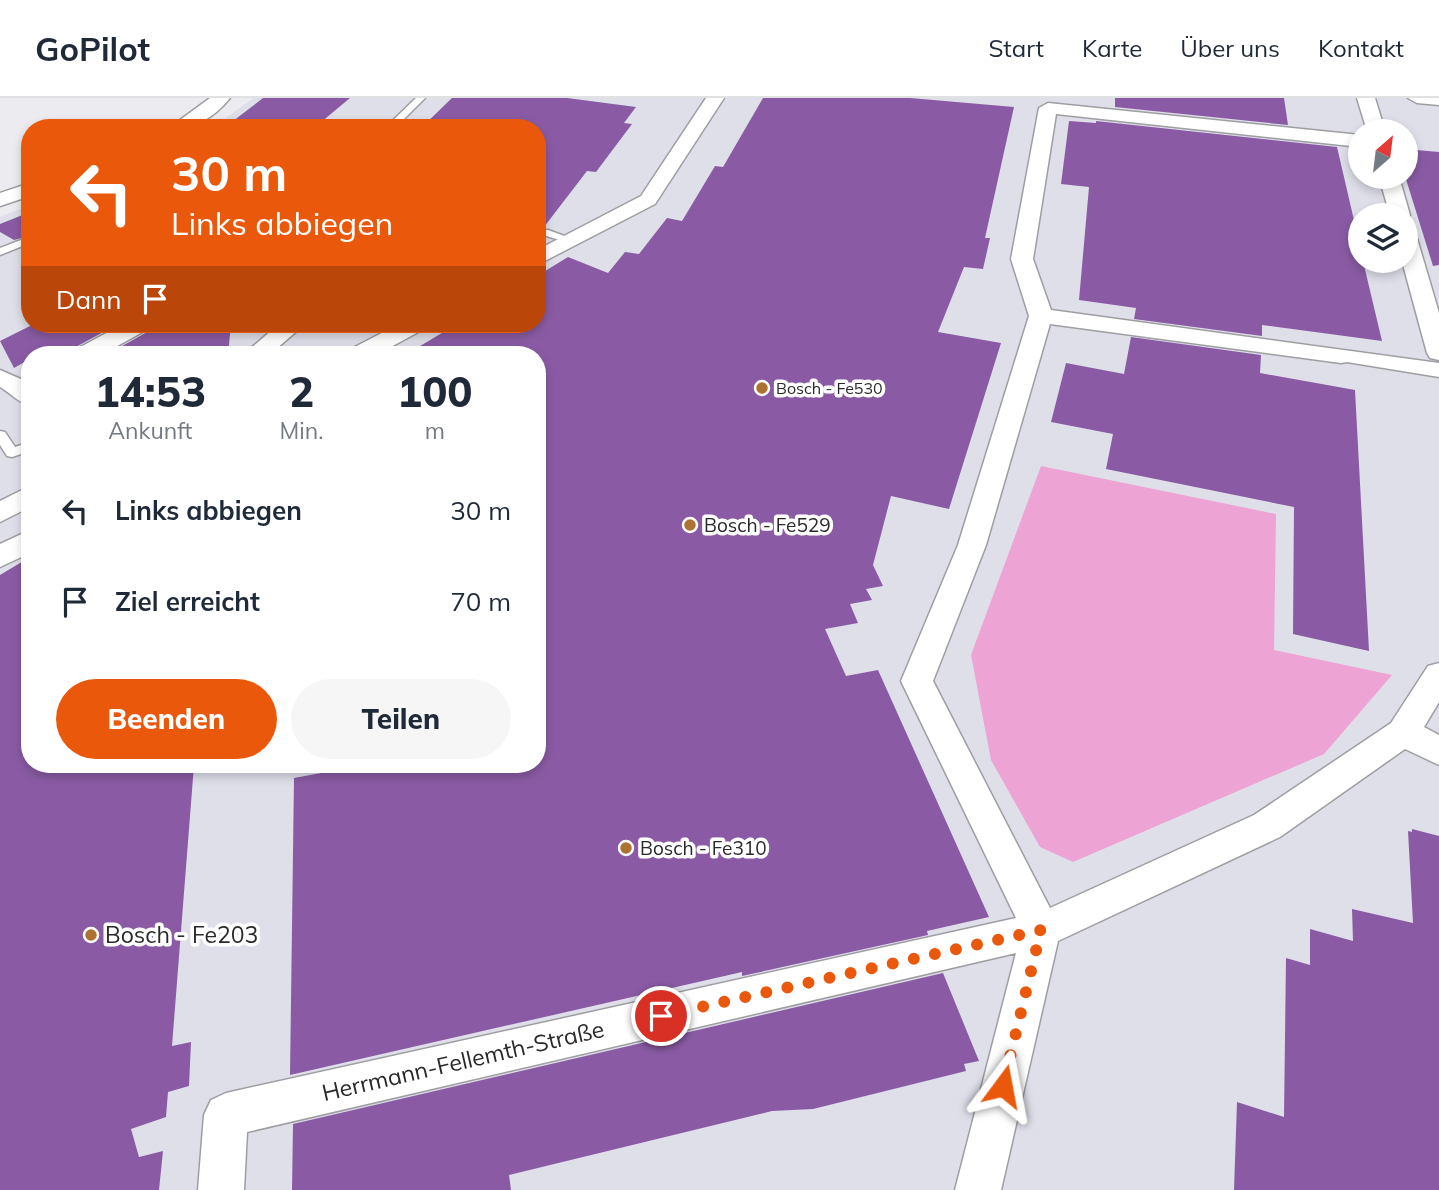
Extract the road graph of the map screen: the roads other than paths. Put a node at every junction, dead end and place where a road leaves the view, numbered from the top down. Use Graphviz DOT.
graph roads {
  1 [pos="221,98"];
  2 [pos="421,98"];
  3 [pos="715,98"];
  4 [pos="1089,98"];
  5 [pos="1366,98"];
  6 [pos="1417,98"];
  7 [pos="1439,100"];
  8 [pos="193,119"];
  9 [pos="399,119"];
  10 [pos="1368,119"];
  11 [pos="1348,130"];
  12 [pos="1348,131"];
  13 [pos="21,192"];
  14 [pos="0,200"];
  15 [pos="546,233"];
  16 [pos="573,242"];
  17 [pos="21,243"];
  18 [pos="0,251"];
  19 [pos="546,255"];
  20 [pos="1416,273"];
  21 [pos="1041,316"];
  22 [pos="124,333"];
  23 [pos="282,333"];
  24 [pos="399,333"];
  25 [pos="100,346"];
  26 [pos="267,346"];
  27 [pos="375,346"];
  28 [pos="1439,353"];
  29 [pos="1439,370"];
  30 [pos="0,377"];
  31 [pos="21,388"];
  32 [pos="0,435"];
  33 [pos="21,450"];
  34 [pos="21,500"];
  35 [pos="0,513"];
  36 [pos="21,545"];
  37 [pos="0,557"];
  38 [pos="1439,675"];
  39 [pos="1403,732"];
  40 [pos="1439,751"];
  41 [pos="1041,930"];
  42 [pos="221,1190"];
  43 [pos="978,1190"];
  1 -- 8 [label="street"];
  2 -- 9 [label="lane"];
  3 -- 16 [label="street"];
  4 -- 11 [label="street"];
  5 -- 10 [label="street"];
  6 -- 7 [label="street"];
  12 -- 21 [label="street"];
  13 -- 14 [label="street"];
  15 -- 16 [label="lane"];
  16 -- 19 [label="street"];
  17 -- 18 [label="lane"];
  20 -- 28 [label="street"];
  21 -- 29 [label="street"];
  21 -- 41 [label="street"];
  22 -- 25 [label="street"];
  23 -- 26 [label="street"];
  24 -- 27 [label="street"];
  30 -- 31 [label="street"];
  32 -- 33 [label="lane"];
  34 -- 35 [label="street"];
  36 -- 37 [label="street"];
  38 -- 39 [label="street, Herrmann-Fellemth-Straße"];
  39 -- 40 [label="street"];
  39 -- 41 [label="street, Herrmann-Fellemth-Straße"];
  41 -- 42 [label="street, Herrmann-Fellemth-Straße"];
  41 -- 43 [label="street"];
}
